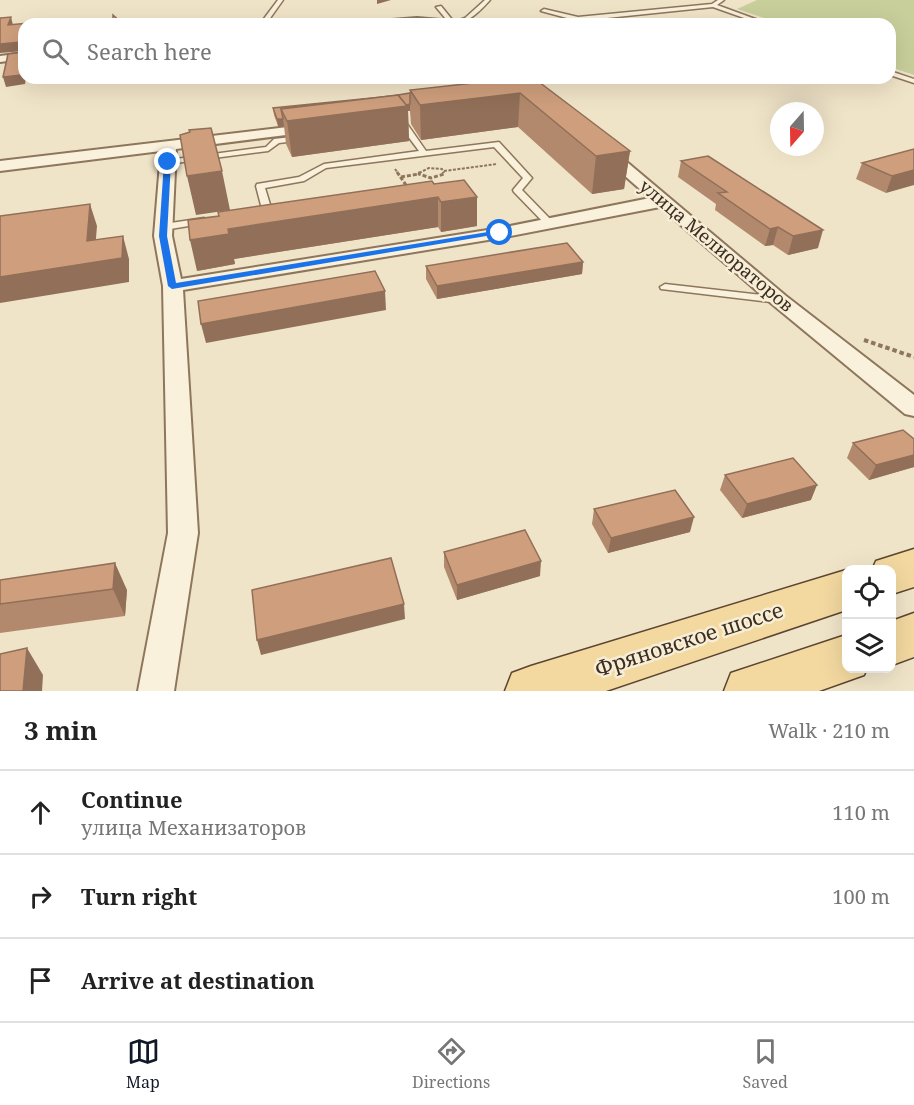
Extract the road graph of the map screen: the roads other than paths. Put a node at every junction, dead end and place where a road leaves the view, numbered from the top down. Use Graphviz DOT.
graph roads {
  1 [pos="281,0"];
  2 [pos="488,0"];
  3 [pos="722,0"];
  4 [pos="713,5"];
  5 [pos="439,7"];
  6 [pos="544,11"];
  7 [pos="268,18"];
  8 [pos="448,18"];
  9 [pos="468,18"];
  10 [pos="574,18"];
  11 [pos="588,18"];
  12 [pos="749,18"];
  13 [pos="18,57"];
  14 [pos="0,59"];
  15 [pos="896,75"];
  16 [pos="914,81"];
  17 [pos="399,121"];
  18 [pos="327,131"];
  19 [pos="590,138"];
  20 [pos="424,153"];
  21 [pos="168,154"];
  22 [pos="0,166"];
  23 [pos="662,201"];
  24 [pos="244,215"];
  25 [pos="210,220"];
  26 [pos="549,223"];
  27 [pos="164,227"];
  28 [pos="172,286"];
  29 [pos="665,287"];
  30 [pos="779,300"];
  31 [pos="914,408"];
  32 [pos="914,568"];
  33 [pos="896,573"];
  34 [pos="842,591"];
  35 [pos="914,635"];
  36 [pos="896,641"];
  37 [pos="842,659"];
  38 [pos="156,691"];
  39 [pos="531,691"];
  40 [pos="750,691"];
  1 -- 7 [label="lane"];
  2 -- 9 [label="lane"];
  3 -- 4 [label="lane"];
  4 -- 11 [label="lane"];
  4 -- 12 [label="lane"];
  5 -- 8 [label="lane"];
  6 -- 10 [label="lane"];
  13 -- 14 [label="street"];
  15 -- 16 [label="lane"];
  17 -- 20 [label="lane"];
  18 -- 21 [label="street"];
  19 -- 23 [label="street, улица Мелиораторов"];
  20 -- 24 [label="lane"];
  20 -- 26 [label="lane"];
  21 -- 22 [label="street"];
  21 -- 27 [label="street"];
  23 -- 26 [label="street"];
  23 -- 30 [label="street, улица Мелиораторов"];
  25 -- 27 [label="lane"];
  26 -- 28 [label="street"];
  27 -- 28 [label="street"];
  28 -- 38 [label="street"];
  29 -- 30 [label="lane"];
  30 -- 31 [label="street, улица Мелиораторов"];
  32 -- 33 [label="main road"];
  34 -- 39 [label="main road, Фряновское шоссе"];
  35 -- 36 [label="main road"];
  37 -- 40 [label="main road"];
}
